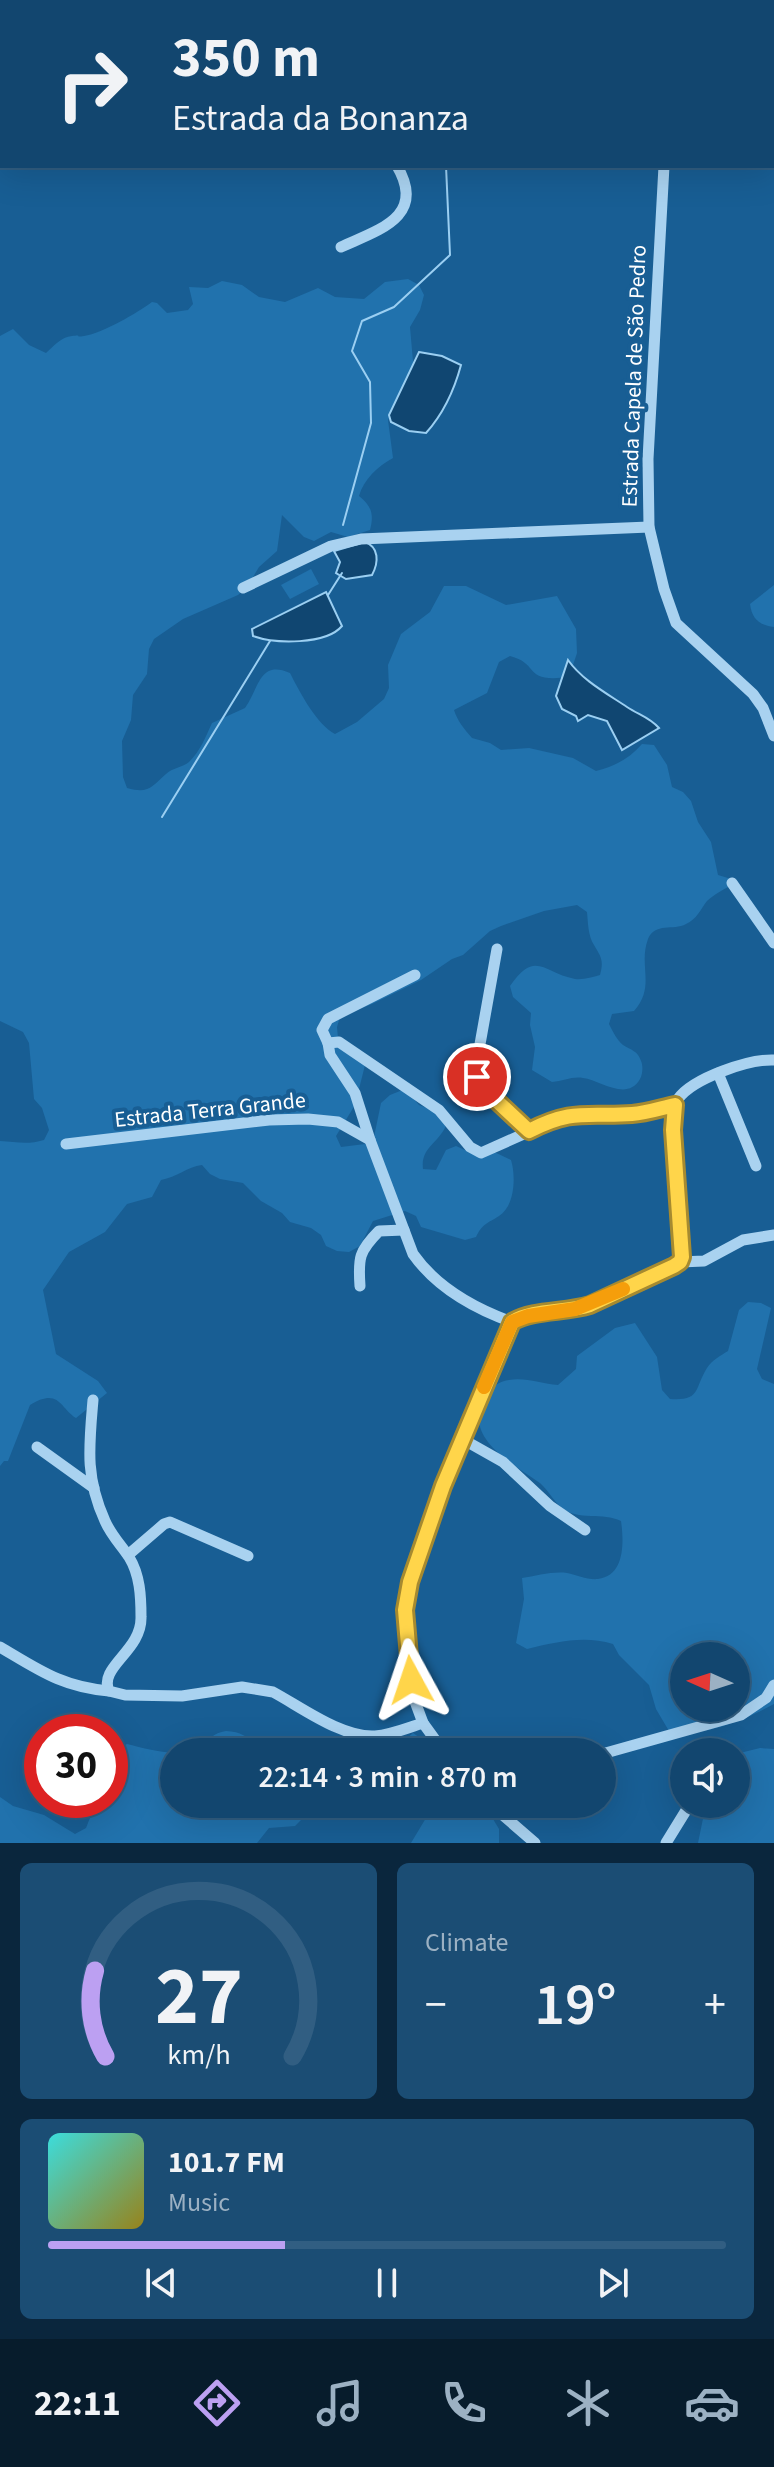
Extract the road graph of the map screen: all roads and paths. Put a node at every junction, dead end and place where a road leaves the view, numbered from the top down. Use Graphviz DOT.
graph roads {
  1 [pos="398,168"];
  2 [pos="664,168"];
  3 [pos="341,247"];
  4 [pos="649,527"];
  5 [pos="243,588"];
  6 [pos="774,736"];
  7 [pos="732,883"];
  8 [pos="774,943"];
  9 [pos="497,949"];
  10 [pos="415,975"];
  11 [pos="328,1043"];
  12 [pos="774,1060"];
  13 [pos="718,1073"];
  14 [pos="675,1105"];
  15 [pos="529,1131"];
  16 [pos="370,1140"];
  17 [pos="66,1144"];
  18 [pos="756,1166"];
  19 [pos="404,1230"];
  20 [pos="774,1235"];
  21 [pos="680,1262"];
  22 [pos="360,1286"];
  23 [pos="512,1322"];
  24 [pos="93,1400"];
  25 [pos="464,1440"];
  26 [pos="37,1447"];
  27 [pos="94,1488"];
  28 [pos="585,1530"];
  29 [pos="128,1555"];
  30 [pos="248,1556"];
  31 [pos="0,1647"];
  32 [pos="774,1685"];
  33 [pos="109,1691"];
  34 [pos="423,1723"];
  35 [pos="434,1738"];
  36 [pos="616,1750"];
  37 [pos="506,1818"];
  38 [pos="681,1818"];
  39 [pos="535,1843"];
  40 [pos="666,1843"];
  1 -- 3 [label="street"];
  2 -- 4 [label="street, Estrada Capela de São Pedro"];
  4 -- 5 [label="street"];
  4 -- 6 [label="street, Estrada Capela de São Pedro"];
  7 -- 8 [label="street"];
  9 -- 15 [label="street"];
  10 -- 11 [label="street"];
  11 -- 15 [label="street"];
  11 -- 16 [label="street"];
  12 -- 13 [label="street"];
  13 -- 14 [label="street"];
  13 -- 18 [label="street"];
  14 -- 15 [label="street"];
  14 -- 21 [label="street"];
  16 -- 17 [label="street, Estrada Terra Grande"];
  16 -- 19 [label="street"];
  19 -- 22 [label="street"];
  19 -- 23 [label="street"];
  20 -- 21 [label="street"];
  21 -- 23 [label="street"];
  23 -- 25 [label="street"];
  24 -- 27 [label="street"];
  25 -- 28 [label="street"];
  25 -- 34 [label="street"];
  26 -- 27 [label="street"];
  27 -- 29 [label="street"];
  29 -- 30 [label="street"];
  29 -- 33 [label="street"];
  31 -- 33 [label="street"];
  32 -- 36 [label="street"];
  33 -- 34 [label="street"];
  34 -- 35 [label="street"];
  37 -- 39 [label="street"];
  38 -- 40 [label="street"];
}
